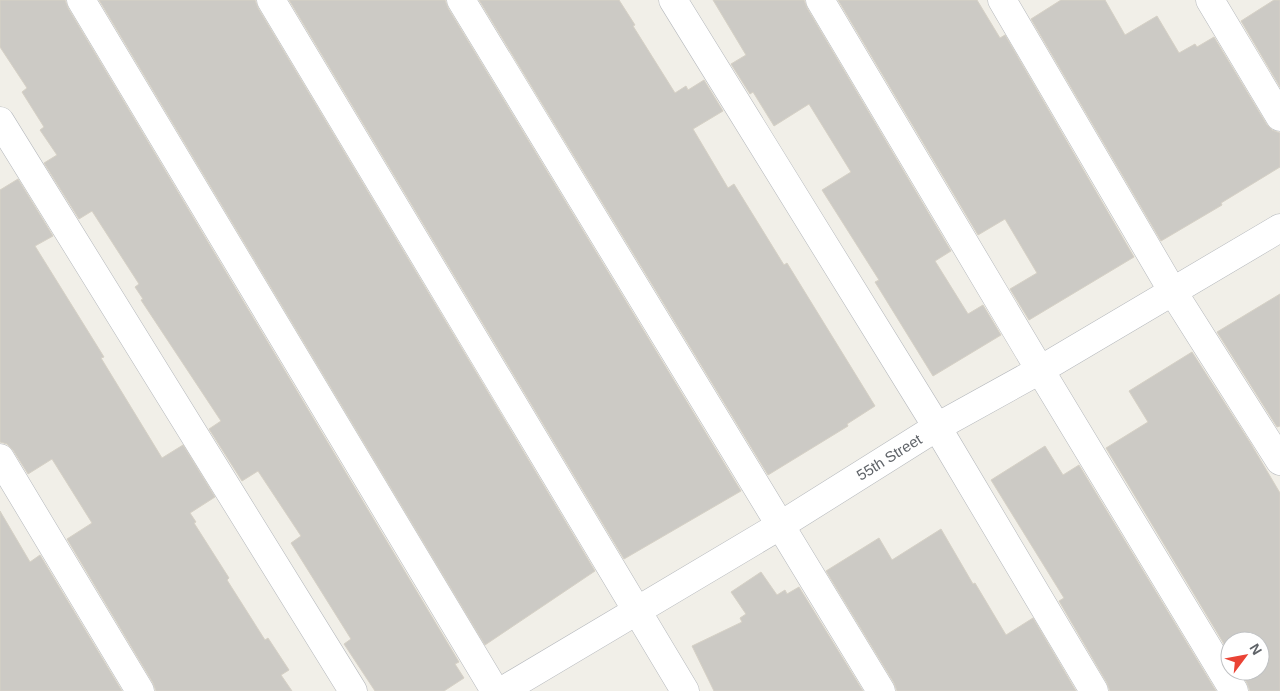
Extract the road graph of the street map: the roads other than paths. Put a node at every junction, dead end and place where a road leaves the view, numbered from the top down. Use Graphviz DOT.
graph roads {
  1 [pos="81,0"];
  2 [pos="271,0"];
  3 [pos="461,0"];
  4 [pos="673,0"];
  5 [pos="820,0"];
  6 [pos="1002,0"];
  7 [pos="1210,0"];
  8 [pos="1280,117"];
  9 [pos="0,121"];
  10 [pos="1280,228"];
  11 [pos="1173,292"];
  12 [pos="1040,370"];
  13 [pos="937,427"];
  14 [pos="0,458"];
  15 [pos="1280,461"];
  16 [pos="781,525"];
  17 [pos="636,610"];
  18 [pos="140,691"];
  19 [pos="353,691"];
  20 [pos="495,691"];
  21 [pos="502,691"];
  22 [pos="685,691"];
  23 [pos="881,691"];
  24 [pos="1094,691"];
  25 [pos="1234,691"];
  1 -- 20 [label="street"];
  2 -- 17 [label="street"];
  3 -- 16 [label="street"];
  4 -- 13 [label="street"];
  5 -- 12 [label="street"];
  6 -- 11 [label="street"];
  7 -- 8 [label="street"];
  9 -- 19 [label="street"];
  10 -- 11 [label="street, 55th Street"];
  11 -- 12 [label="street, 55th Street"];
  11 -- 15 [label="street"];
  12 -- 13 [label="street, 55th Street"];
  12 -- 25 [label="street"];
  13 -- 16 [label="street, 55th Street"];
  13 -- 24 [label="street"];
  14 -- 18 [label="street"];
  16 -- 17 [label="street, 55th Street"];
  16 -- 23 [label="street"];
  17 -- 21 [label="street, 55th Street"];
  17 -- 22 [label="street"];
}
